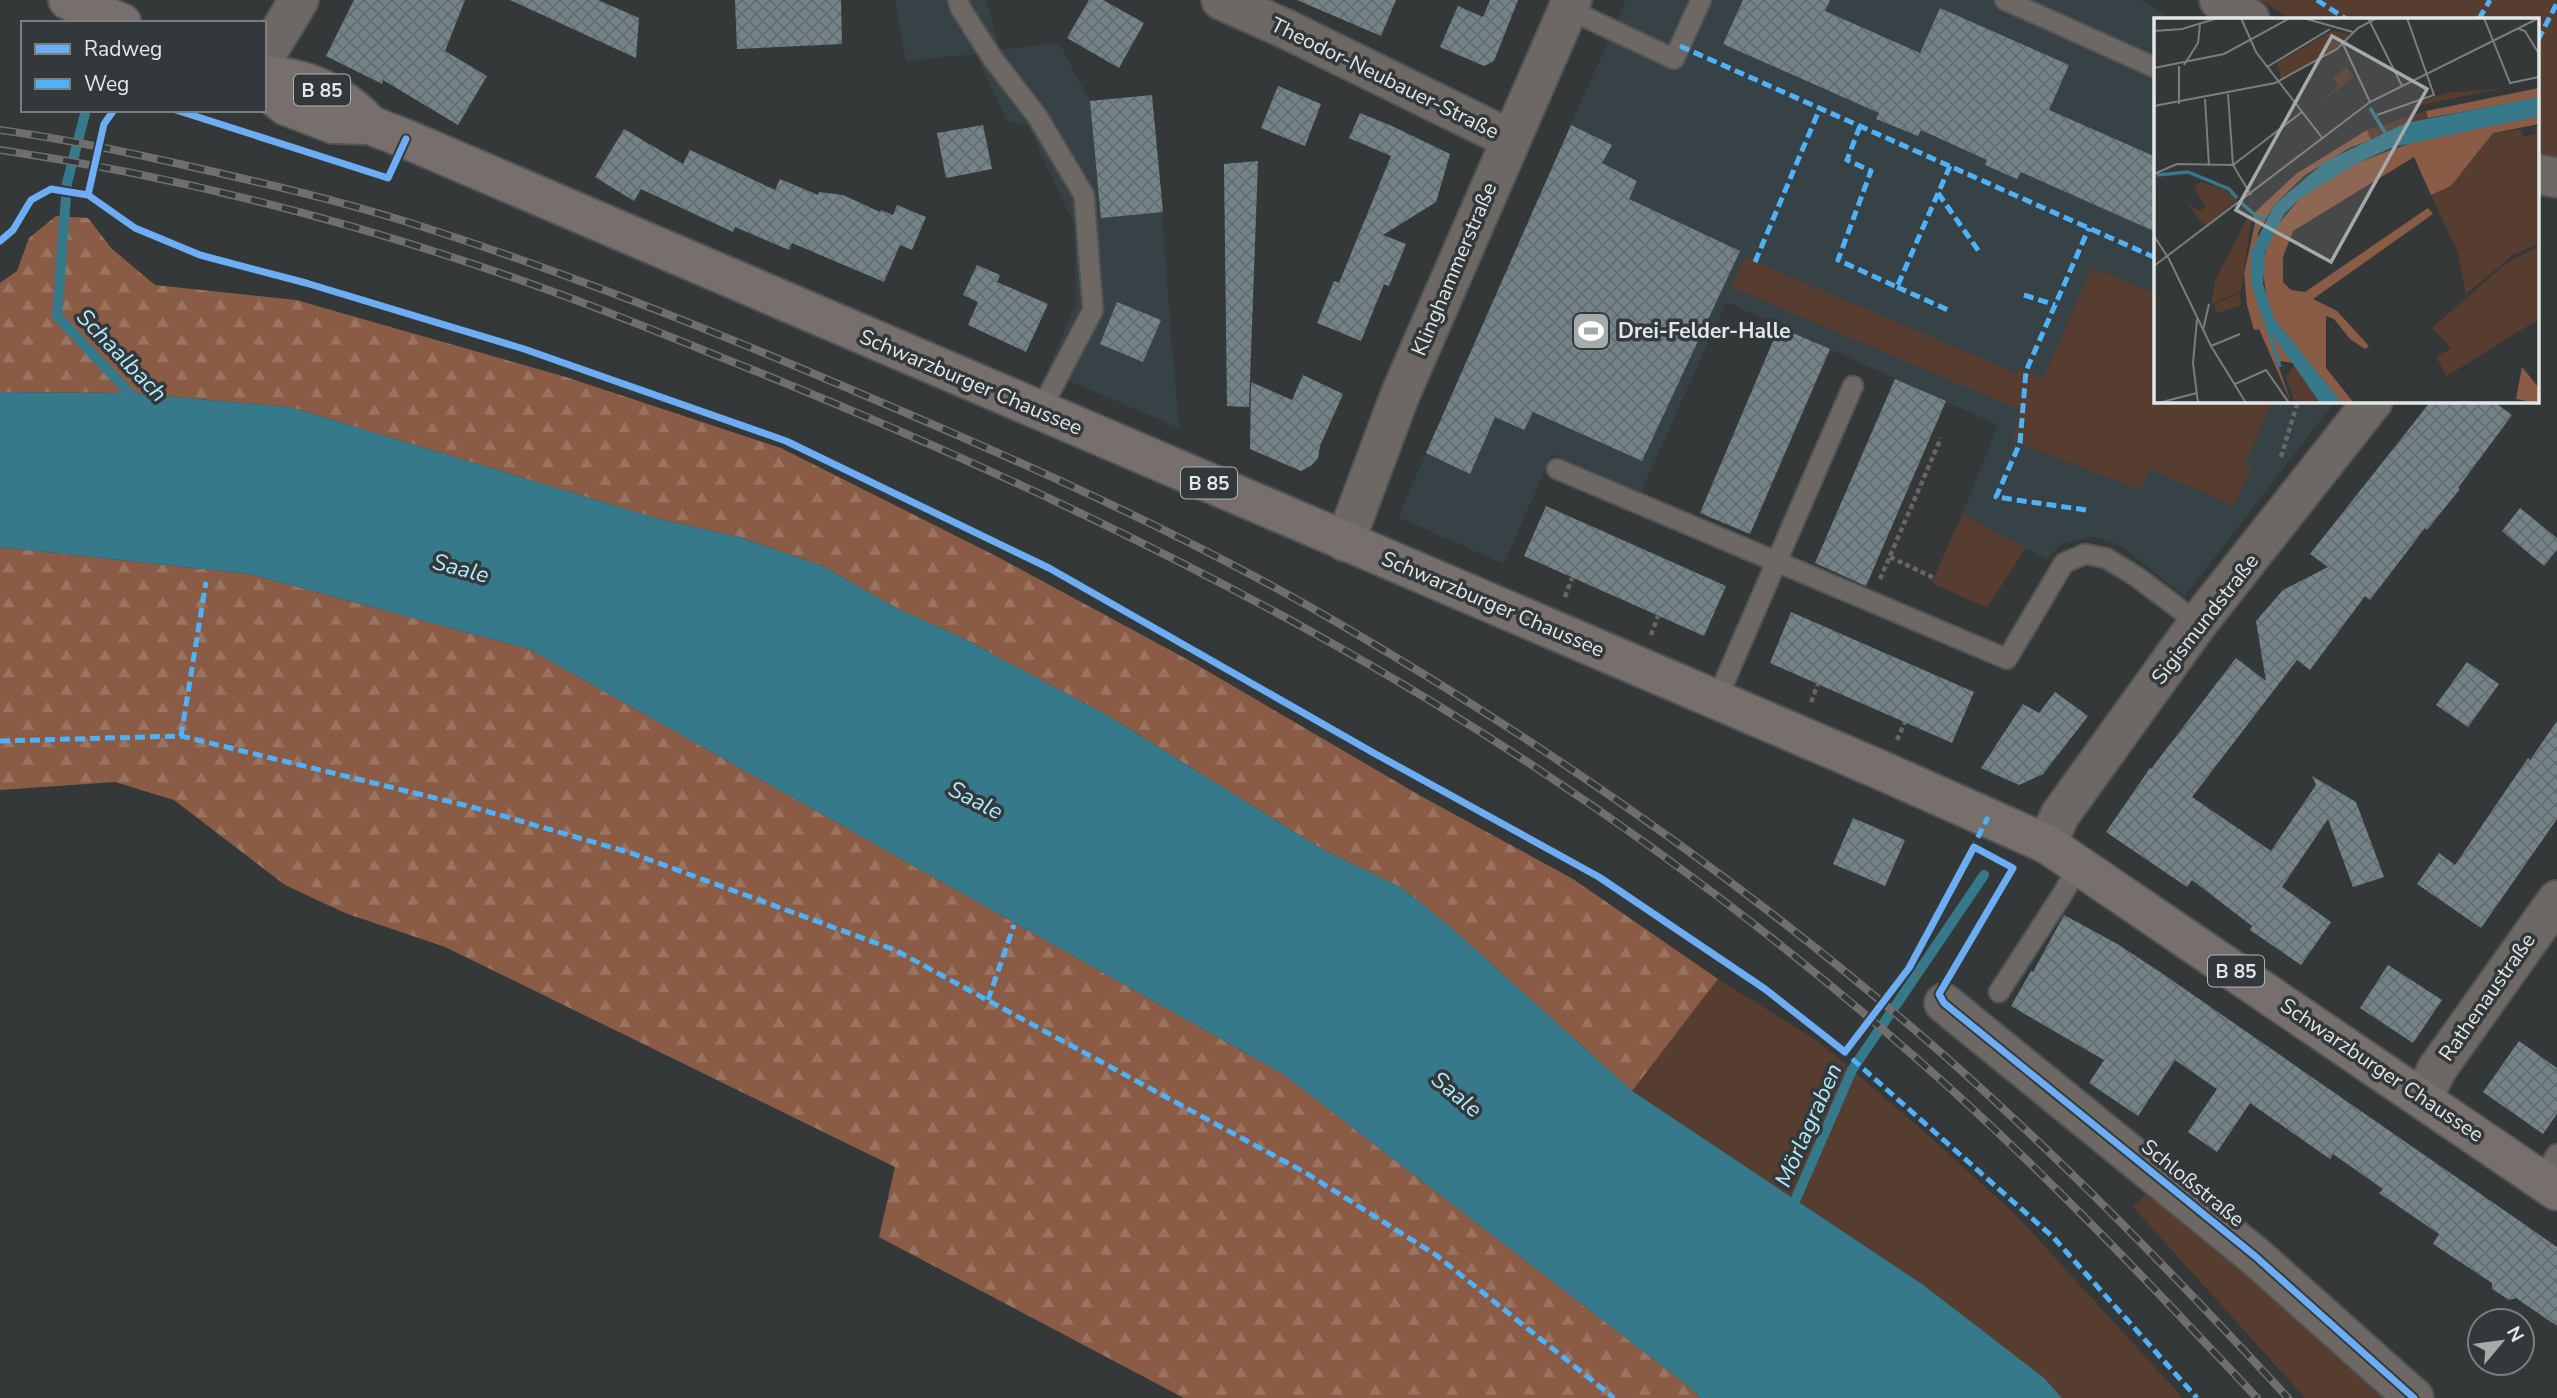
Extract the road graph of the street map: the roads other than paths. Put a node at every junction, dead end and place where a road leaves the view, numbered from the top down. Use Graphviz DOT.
graph roads {
  1 [pos="299,0"];
  2 [pos="958,0"];
  3 [pos="1221,0"];
  4 [pos="1701,0"];
  5 [pos="2004,0"];
  6 [pos="2219,0"];
  7 [pos="73,3"];
  8 [pos="1570,5"];
  9 [pos="2248,18"];
  10 [pos="117,21"];
  11 [pos="266,55"];
  12 [pos="2154,67"];
  13 [pos="266,76"];
  14 [pos="266,90"];
  15 [pos="370,125"];
  16 [pos="1510,139"];
  17 [pos="1853,386"];
  18 [pos="2372,402"];
  19 [pos="1040,411"];
  20 [pos="1557,469"];
  21 [pos="1345,542"];
  22 [pos="1778,563"];
  23 [pos="2199,623"];
  24 [pos="1716,701"];
  25 [pos="2047,844"];
  26 [pos="2079,864"];
  27 [pos="2557,900"];
  28 [pos="1999,992"];
  29 [pos="1944,1003"];
  30 [pos="2423,1098"];
  31 [pos="2552,1175"];
  32 [pos="2414,1398"];
  1 -- 11 [label="street"];
  2 -- 19 [label="lane"];
  3 -- 16 [label="street, Theodor-Neubauer-Straße"];
  4 -- 8 [label="lane"];
  5 -- 12 [label="lane"];
  6 -- 9 [label="street"];
  7 -- 10 [label="main road"];
  8 -- 16 [label="street, Klinghammerstraße"];
  13 -- 15 [label="main road, Schwarzburger Chaussee / B 85"];
  14 -- 15 [label="main road, Schwarzburger Chaussee / B 85"];
  15 -- 19 [label="main road, Schwarzburger Chaussee / B 85"];
  16 -- 21 [label="street, Klinghammerstraße"];
  17 -- 22 [label="lane"];
  18 -- 23 [label="street, Sigismundstraße"];
  19 -- 21 [label="main road, Schwarzburger Chaussee / B 85"];
  20 -- 22 [label="lane"];
  21 -- 24 [label="main road, Schwarzburger Chaussee / B 85"];
  22 -- 23 [label="lane"];
  22 -- 24 [label="lane"];
  23 -- 25 [label="street, Sigismundstraße"];
  24 -- 25 [label="main road, Schwarzburger Chaussee / B 85"];
  25 -- 26 [label="main road, Schwarzburger Chaussee / B 85"];
  26 -- 28 [label="lane"];
  26 -- 30 [label="main road, Schwarzburger Chaussee / B 85"];
  27 -- 30 [label="street, Rathenaustraße"];
  29 -- 32 [label="street, Schloßstraße"];
  30 -- 31 [label="main road, Schwarzburger Chaussee / B 85"];
}
